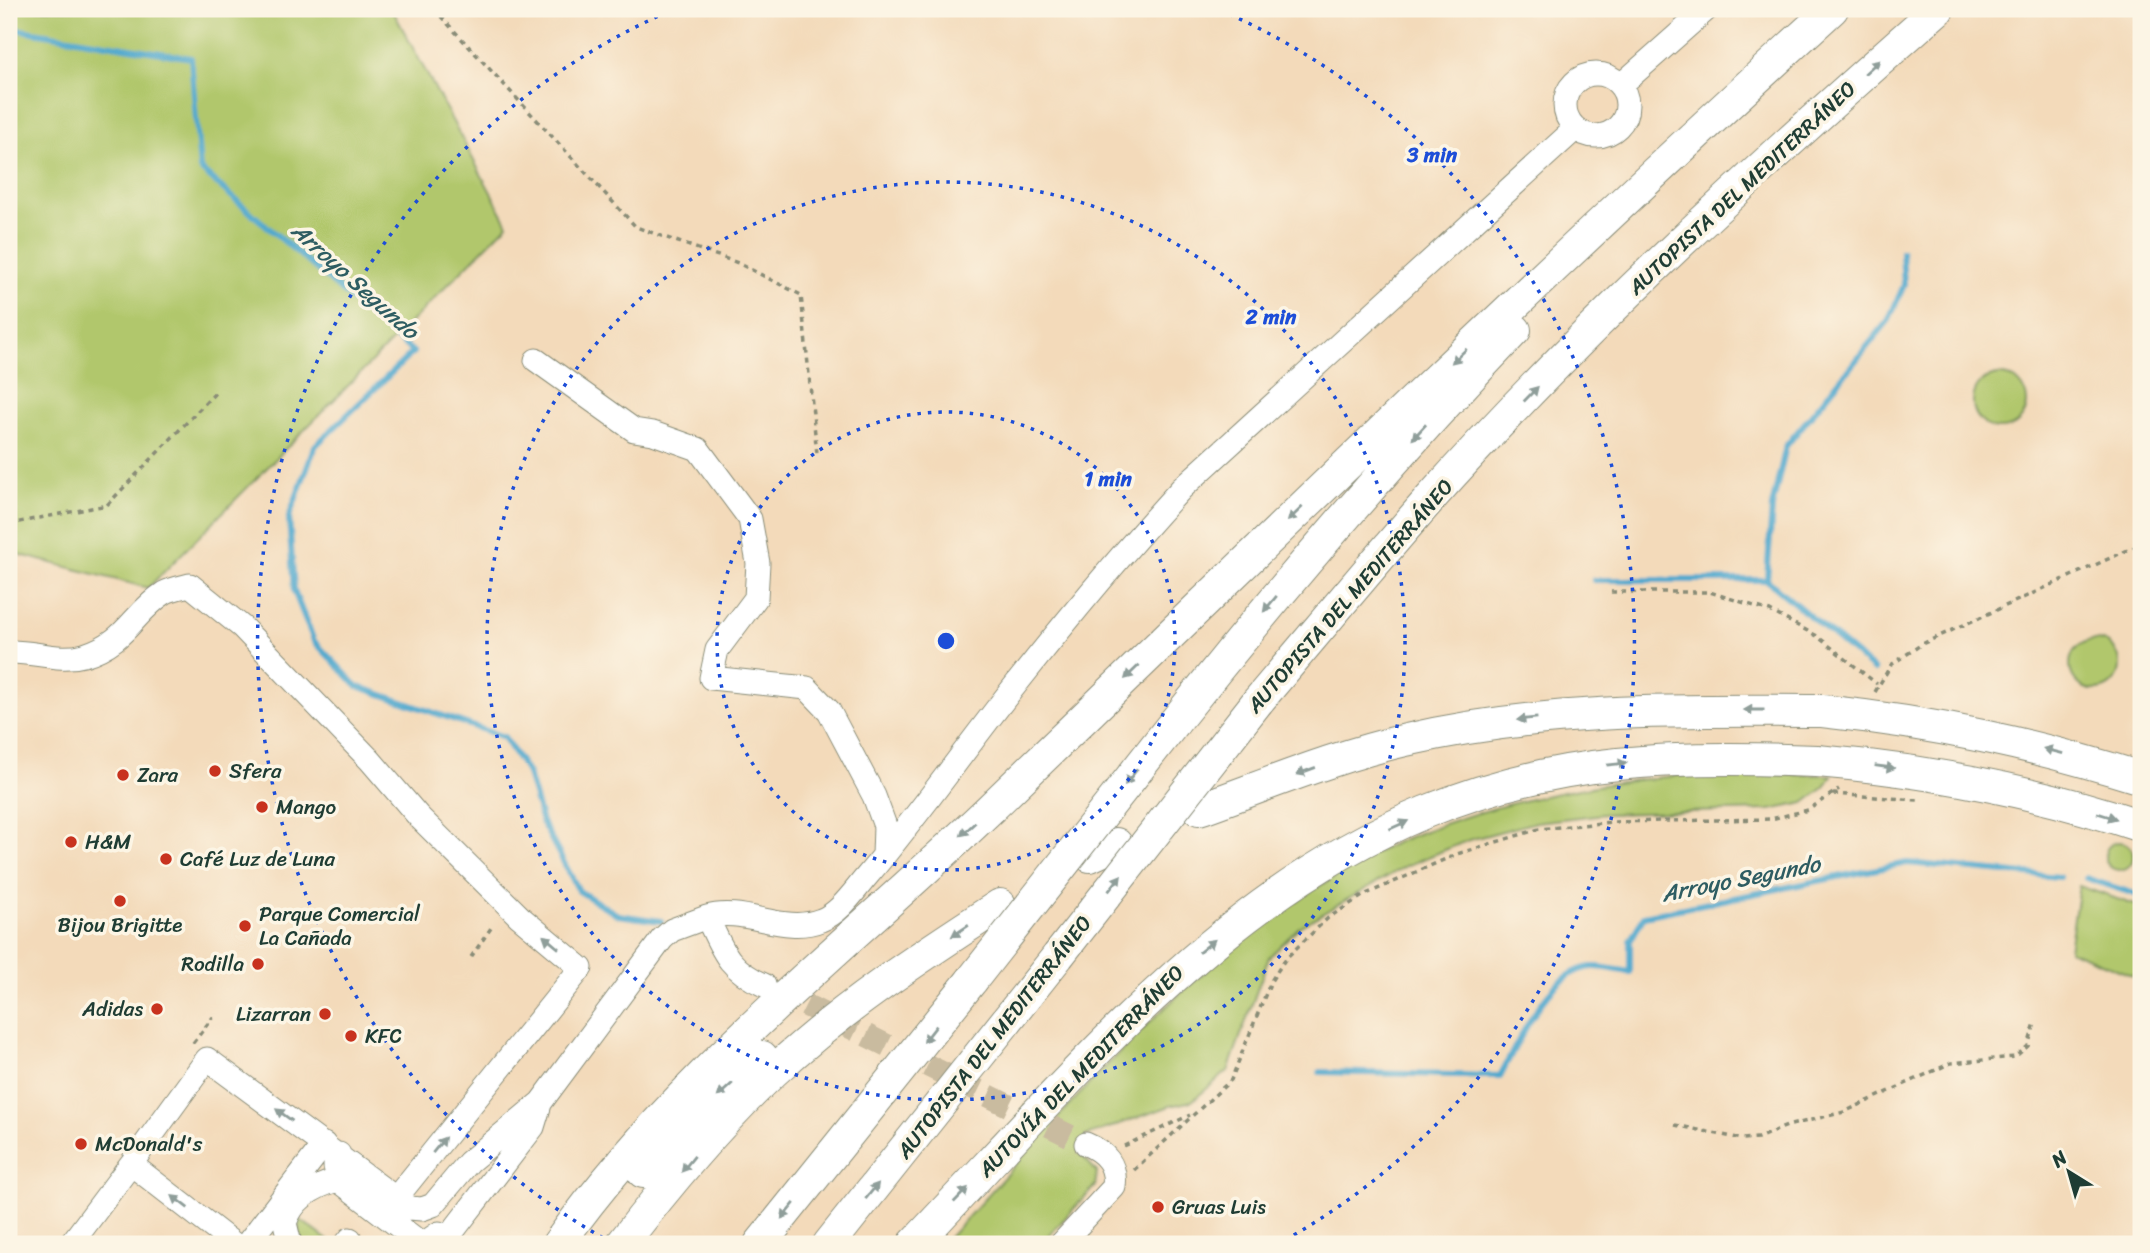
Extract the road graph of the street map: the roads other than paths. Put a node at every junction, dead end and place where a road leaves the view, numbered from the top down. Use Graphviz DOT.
graph roads {
  1 [pos="1707,9"];
  2 [pos="1832,9"];
  3 [pos="1854,9"];
  4 [pos="1938,9"];
  5 [pos="1620,85"];
  6 [pos="1575,129"];
  7 [pos="536,360"];
  8 [pos="9,652"];
  9 [pos="2141,778"];
  10 [pos="1199,809"];
  11 [pos="2141,827"];
  12 [pos="884,856"];
  13 [pos="1000,905"];
  14 [pos="707,917"];
  15 [pos="921,956"];
  16 [pos="764,985"];
  17 [pos="541,1102"];
  18 [pos="510,1128"];
  19 [pos="1089,1145"];
  20 [pos="332,1149"];
  21 [pos="131,1164"];
  22 [pos="331,1183"];
  23 [pos="396,1198"];
  24 [pos="279,1201"];
  25 [pos="362,1205"];
  26 [pos="429,1240"];
  27 [pos="71,1244"];
  28 [pos="234,1244"];
  29 [pos="247,1244"];
  30 [pos="273,1244"];
  31 [pos="290,1244"];
  32 [pos="394,1244"];
  33 [pos="558,1244"];
  34 [pos="584,1244"];
  35 [pos="622,1244"];
  36 [pos="760,1244"];
  37 [pos="829,1244"];
  38 [pos="914,1244"];
  39 [pos="1061,1244"];
  1 -- 5 [label="street"];
  2 -- 33 [label="highway, one-way"];
  3 -- 36 [label="highway, one-way, bridge"];
  37 -- 4 [label="highway, AUTOPISTA DEL MEDITERRÁNEO, one-way, bridge"];
  5 -- 6 [label="street"];
  5 -- 6 [label="street"];
  6 -- 12 [label="street"];
  7 -- 12 [label="street"];
  23 -- 8 [label="street, one-way"];
  9 -- 10 [label="highway, one-way, bridge"];
  38 -- 11 [label="highway, AUTOVÍA DEL MEDITERRÁNEO, one-way, bridge"];
  12 -- 14 [label="street"];
  13 -- 15 [label="highway, one-way"];
  14 -- 16 [label="street"];
  14 -- 17 [label="street"];
  15 -- 34 [label="highway, one-way"];
  15 -- 35 [label="highway, one-way"];
  17 -- 18 [label="street"];
  17 -- 26 [label="street"];
  18 -- 23 [label="street"];
  18 -- 26 [label="street"];
  19 -- 39 [label="street"];
  20 -- 21 [label="street, one-way"];
  20 -- 22 [label="street"];
  20 -- 23 [label="street"];
  20 -- 24 [label="street"];
  21 -- 27 [label="street"];
  28 -- 21 [label="street, one-way"];
  22 -- 25 [label="street"];
  22 -- 31 [label="street"];
  23 -- 26 [label="street"];
  24 -- 29 [label="street"];
  24 -- 30 [label="street"];
  25 -- 26 [label="street"];
  25 -- 32 [label="street"];
}
